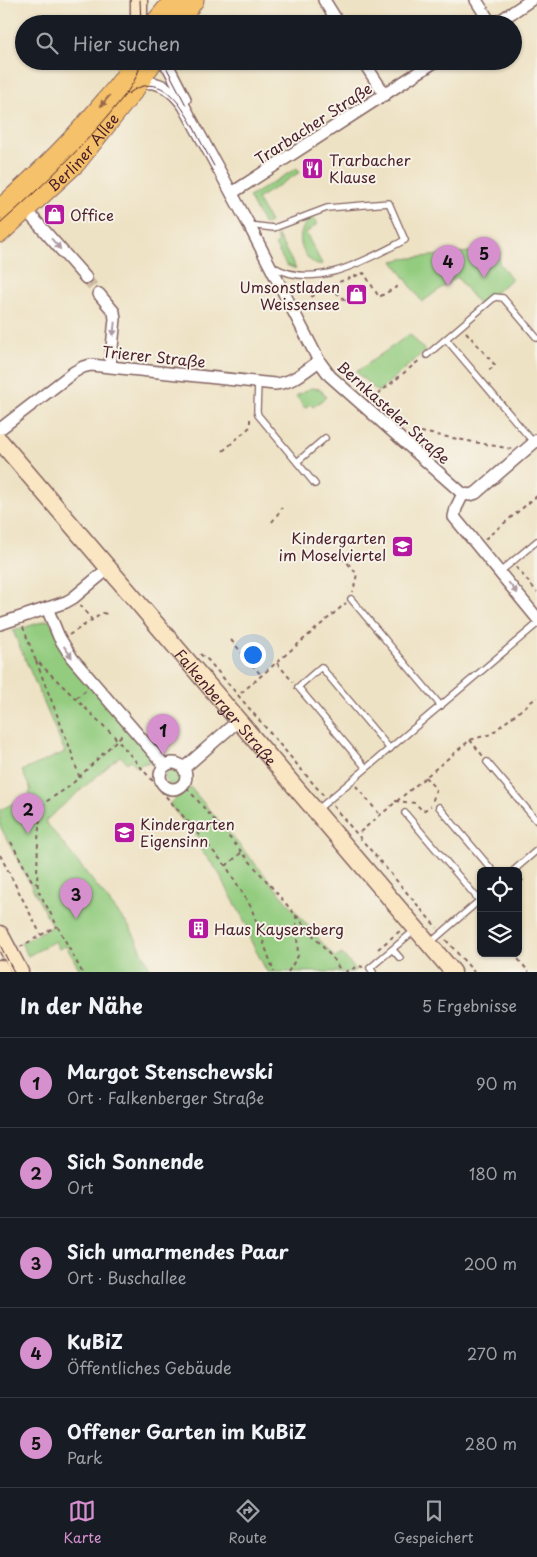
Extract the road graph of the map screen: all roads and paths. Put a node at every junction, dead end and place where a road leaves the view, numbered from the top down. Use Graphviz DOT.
graph roads {
  1 [pos="139,0"];
  2 [pos="174,0"];
  3 [pos="194,0"];
  4 [pos="324,0"];
  5 [pos="476,0"];
  6 [pos="531,0"];
  7 [pos="139,15"];
  8 [pos="162,15"];
  9 [pos="183,15"];
  10 [pos="333,15"];
  11 [pos="487,15"];
  12 [pos="507,15"];
  13 [pos="128,70"];
  14 [pos="137,70"];
  15 [pos="148,70"];
  16 [pos="169,70"];
  17 [pos="369,70"];
  18 [pos="422,70"];
  19 [pos="131,93"];
  20 [pos="385,95"];
  21 [pos="197,129"];
  22 [pos="232,193"];
  23 [pos="0,209"];
  24 [pos="26,210"];
  25 [pos="249,225"];
  26 [pos="0,233"];
  27 [pos="268,262"];
  28 [pos="86,278"];
  29 [pos="400,285"];
  30 [pos="330,287"];
  31 [pos="99,294"];
  32 [pos="311,297"];
  33 [pos="343,298"];
  34 [pos="354,300"];
  35 [pos="345,303"];
  36 [pos="462,326"];
  37 [pos="537,338"];
  38 [pos="446,339"];
  39 [pos="427,355"];
  40 [pos="319,361"];
  41 [pos="110,366"];
  42 [pos="479,378"];
  43 [pos="258,382"];
  44 [pos="378,394"];
  45 [pos="250,417"];
  46 [pos="0,429"];
  47 [pos="421,432"];
  48 [pos="324,438"];
  49 [pos="0,441"];
  50 [pos="536,442"];
  51 [pos="511,449"];
  52 [pos="223,450"];
  53 [pos="297,462"];
  54 [pos="315,484"];
  55 [pos="463,494"];
  56 [pos="537,496"];
  57 [pos="282,508"];
  58 [pos="272,522"];
  59 [pos="537,541"];
  60 [pos="480,543"];
  61 [pos="325,558"];
  62 [pos="512,563"];
  63 [pos="109,568"];
  64 [pos="500,572"];
  65 [pos="537,592"];
  66 [pos="351,599"];
  67 [pos="80,605"];
  68 [pos="48,608"];
  69 [pos="107,614"];
  70 [pos="537,618"];
  71 [pos="92,620"];
  72 [pos="0,624"];
  73 [pos="537,624"];
  74 [pos="22,625"];
  75 [pos="231,640"];
  76 [pos="61,641"];
  77 [pos="35,659"];
  78 [pos="277,663"];
  79 [pos="262,676"];
  80 [pos="298,687"];
  81 [pos="241,693"];
  82 [pos="537,697"];
  83 [pos="441,706"];
  84 [pos="239,720"];
  85 [pos="116,739"];
  86 [pos="470,740"];
  87 [pos="390,749"];
  88 [pos="487,762"];
  89 [pos="165,766"];
  90 [pos="184,768"];
  91 [pos="366,768"];
  92 [pos="425,776"];
  93 [pos="79,777"];
  94 [pos="352,781"];
  95 [pos="187,788"];
  96 [pos="395,801"];
  97 [pos="439,808"];
  98 [pos="316,811"];
  99 [pos="405,813"];
  100 [pos="380,815"];
  101 [pos="537,821"];
  102 [pos="360,832"];
  103 [pos="11,842"];
  104 [pos="537,850"];
  105 [pos="242,852"];
  106 [pos="0,855"];
  107 [pos="226,866"];
  108 [pos="490,867"];
  109 [pos="518,867"];
  110 [pos="37,884"];
  111 [pos="477,896"];
  112 [pos="477,902"];
  113 [pos="296,915"];
  114 [pos="58,926"];
  115 [pos="409,929"];
  116 [pos="0,934"];
  117 [pos="41,935"];
  118 [pos="429,943"];
  119 [pos="20,947"];
  120 [pos="378,949"];
  121 [pos="393,950"];
  122 [pos="517,957"];
  123 [pos="400,958"];
  124 [pos="0,968"];
  125 [pos="372,970"];
  126 [pos="2,972"];
  127 [pos="20,972"];
  128 [pos="82,972"];
  129 [pos="274,972"];
  130 [pos="288,972"];
  131 [pos="343,972"];
  132 [pos="453,972"];
  133 [pos="529,972"];
  1 -- 7 [label="street"];
  2 -- 8 [label="main road"];
  3 -- 9 [label="main road"];
  4 -- 10 [label="street"];
  5 -- 11 [label="street"];
  6 -- 12 [label="street"];
  13 -- 23 [label="main road, Berliner Allee, one-way"];
  14 -- 19 [label="main road"];
  15 -- 19 [label="main road, Berliner Allee"];
  16 -- 21 [label="street, Bernkasteler Straße"];
  17 -- 20 [label="street"];
  18 -- 20 [label="street, Trarbacher Straße"];
  19 -- 21 [label="street, Bernkasteler Straße"];
  19 -- 24 [label="main road, Berliner Allee"];
  20 -- 22 [label="street, Trarbacher Straße"];
  21 -- 22 [label="street, Bernkasteler Straße"];
  22 -- 25 [label="street, Bernkasteler Straße"];
  24 -- 26 [label="main road, Berliner Allee"];
  24 -- 28 [label="street, one-way"];
  25 -- 27 [label="street, Bernkasteler Straße"];
  25 -- 27 [label="lane"];
  27 -- 40 [label="street, Bernkasteler Straße"];
  29 -- 30 [label="path"];
  30 -- 32 [label="path"];
  30 -- 33 [label="path"];
  31 -- 41 [label="street, one-way"];
  33 -- 34 [label="path"];
  33 -- 35 [label="path"];
  36 -- 37 [label="lane"];
  36 -- 38 [label="lane"];
  36 -- 42 [label="path"];
  38 -- 39 [label="lane"];
  38 -- 42 [label="lane"];
  39 -- 44 [label="path"];
  40 -- 43 [label="street, Trierer Straße"];
  40 -- 55 [label="street, Bernkasteler Straße"];
  41 -- 43 [label="street, Trierer Straße"];
  41 -- 46 [label="street, Trierer Straße"];
  42 -- 50 [label="lane"];
  43 -- 53 [label="lane"];
  45 -- 52 [label="path"];
  47 -- 51 [label="path"];
  48 -- 53 [label="lane"];
  49 -- 63 [label="street, Falkenberger Straße"];
  50 -- 55 [label="street"];
  53 -- 54 [label="lane"];
  55 -- 64 [label="street"];
  56 -- 60 [label="path"];
  57 -- 58 [label="path"];
  59 -- 62 [label="lane"];
  61 -- 66 [label="path"];
  62 -- 64 [label="lane"];
  62 -- 65 [label="path"];
  63 -- 68 [label="street"];
  63 -- 84 [label="street, Falkenberger Straße"];
  64 -- 70 [label="street, one-way"];
  66 -- 78 [label="path"];
  66 -- 83 [label="lane"];
  67 -- 71 [label="path"];
  68 -- 72 [label="street"];
  68 -- 76 [label="street"];
  69 -- 71 [label="path"];
  71 -- 76 [label="path"];
  73 -- 83 [label="lane"];
  74 -- 77 [label="path"];
  75 -- 79 [label="path"];
  76 -- 89 [label="street, one-way"];
  77 -- 85 [label="path"];
  77 -- 93 [label="path"];
  78 -- 79 [label="path"];
  78 -- 80 [label="path"];
  79 -- 81 [label="path"];
  80 -- 87 [label="lane"];
  80 -- 91 [label="lane"];
  82 -- 86 [label="path"];
  83 -- 87 [label="lane"];
  84 -- 90 [label="street"];
  84 -- 98 [label="street, Falkenberger Straße"];
  85 -- 93 [label="path"];
  85 -- 107 [label="path"];
  86 -- 88 [label="path"];
  86 -- 92 [label="path"];
  87 -- 91 [label="lane"];
  88 -- 101 [label="lane"];
  89 -- 90 [label="street"];
  89 -- 90 [label="street"];
  91 -- 94 [label="lane"];
  92 -- 96 [label="path"];
  92 -- 97 [label="path"];
  93 -- 110 [label="path"];
  94 -- 98 [label="lane"];
  94 -- 100 [label="path"];
  95 -- 105 [label="path"];
  96 -- 97 [label="path"];
  96 -- 100 [label="path"];
  97 -- 108 [label="lane"];
  98 -- 115 [label="street, Falkenberger Straße"];
  99 -- 111 [label="lane"];
  100 -- 102 [label="path"];
  103 -- 110 [label="path"];
  104 -- 109 [label="lane"];
  105 -- 107 [label="path"];
  105 -- 113 [label="path"];
  106 -- 117 [label="path"];
  107 -- 129 [label="path"];
  110 -- 114 [label="path"];
  112 -- 118 [label="lane"];
  113 -- 130 [label="path"];
  113 -- 131 [label="path"];
  114 -- 117 [label="path"];
  114 -- 128 [label="path"];
  115 -- 118 [label="street, Falkenberger Straße"];
  115 -- 120 [label="path"];
  115 -- 121 [label="lane"];
  116 -- 127 [label="street"];
  117 -- 119 [label="path"];
  118 -- 132 [label="street, Falkenberger Straße"];
  121 -- 123 [label="lane"];
  121 -- 125 [label="lane"];
  122 -- 133 [label="path"];
  124 -- 126 [label="street"];
  125 -- 131 [label="path"];
}
